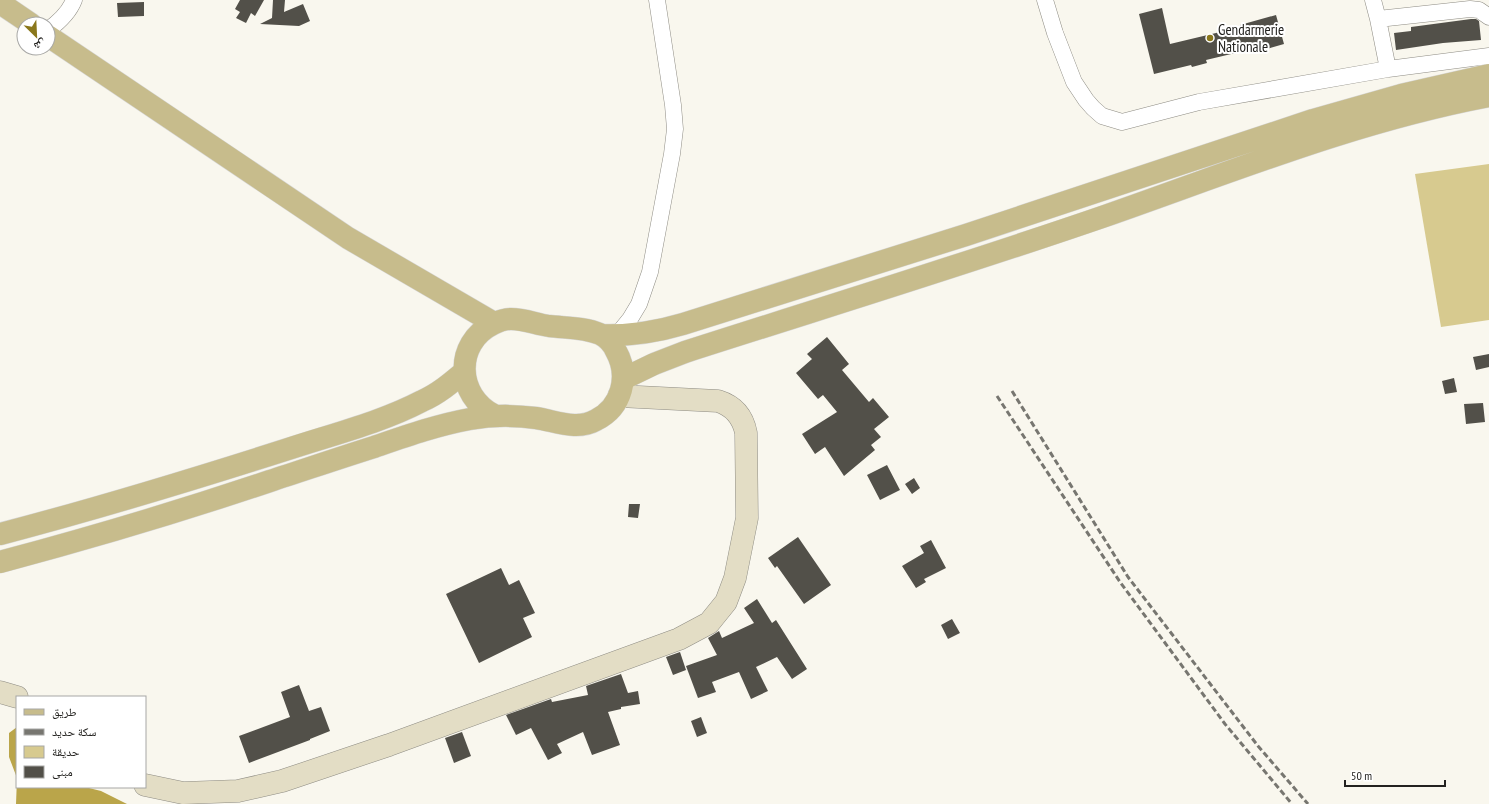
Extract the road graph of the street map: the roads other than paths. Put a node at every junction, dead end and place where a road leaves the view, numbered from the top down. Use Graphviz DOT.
graph roads {
  1 [pos="74,0"];
  2 [pos="657,0"];
  3 [pos="1045,0"];
  4 [pos="1373,0"];
  5 [pos="0,3"];
  6 [pos="1479,9"];
  7 [pos="19,16"];
  8 [pos="1378,19"];
  9 [pos="56,23"];
  10 [pos="56,41"];
  11 [pos="1489,56"];
  12 [pos="1388,70"];
  13 [pos="1489,75"];
  14 [pos="1489,96"];
  15 [pos="494,323"];
  16 [pos="610,335"];
  17 [pos="464,372"];
  18 [pos="621,387"];
  19 [pos="408,408"];
  20 [pos="494,415"];
  21 [pos="417,432"];
  22 [pos="0,534"];
  23 [pos="0,562"];
  24 [pos="0,692"];
  25 [pos="16,696"];
  26 [pos="146,785"];
  1 -- 9 [label="street"];
  2 -- 16 [label="street"];
  3 -- 12 [label="street"];
  4 -- 8 [label="street"];
  5 -- 7 [label="main road"];
  6 -- 8 [label="street"];
  8 -- 12 [label="street"];
  10 -- 15 [label="main road"];
  11 -- 12 [label="street"];
  13 -- 16 [label="main road"];
  14 -- 18 [label="main road"];
  15 -- 16 [label="main road"];
  15 -- 17 [label="main road"];
  16 -- 18 [label="main road"];
  17 -- 19 [label="main road"];
  17 -- 20 [label="main road"];
  18 -- 20 [label="main road"];
  18 -- 26 [label="main road"];
  19 -- 21 [label="main road"];
  19 -- 22 [label="main road"];
  20 -- 21 [label="main road"];
  21 -- 23 [label="main road"];
  24 -- 25 [label="main road"];
}
